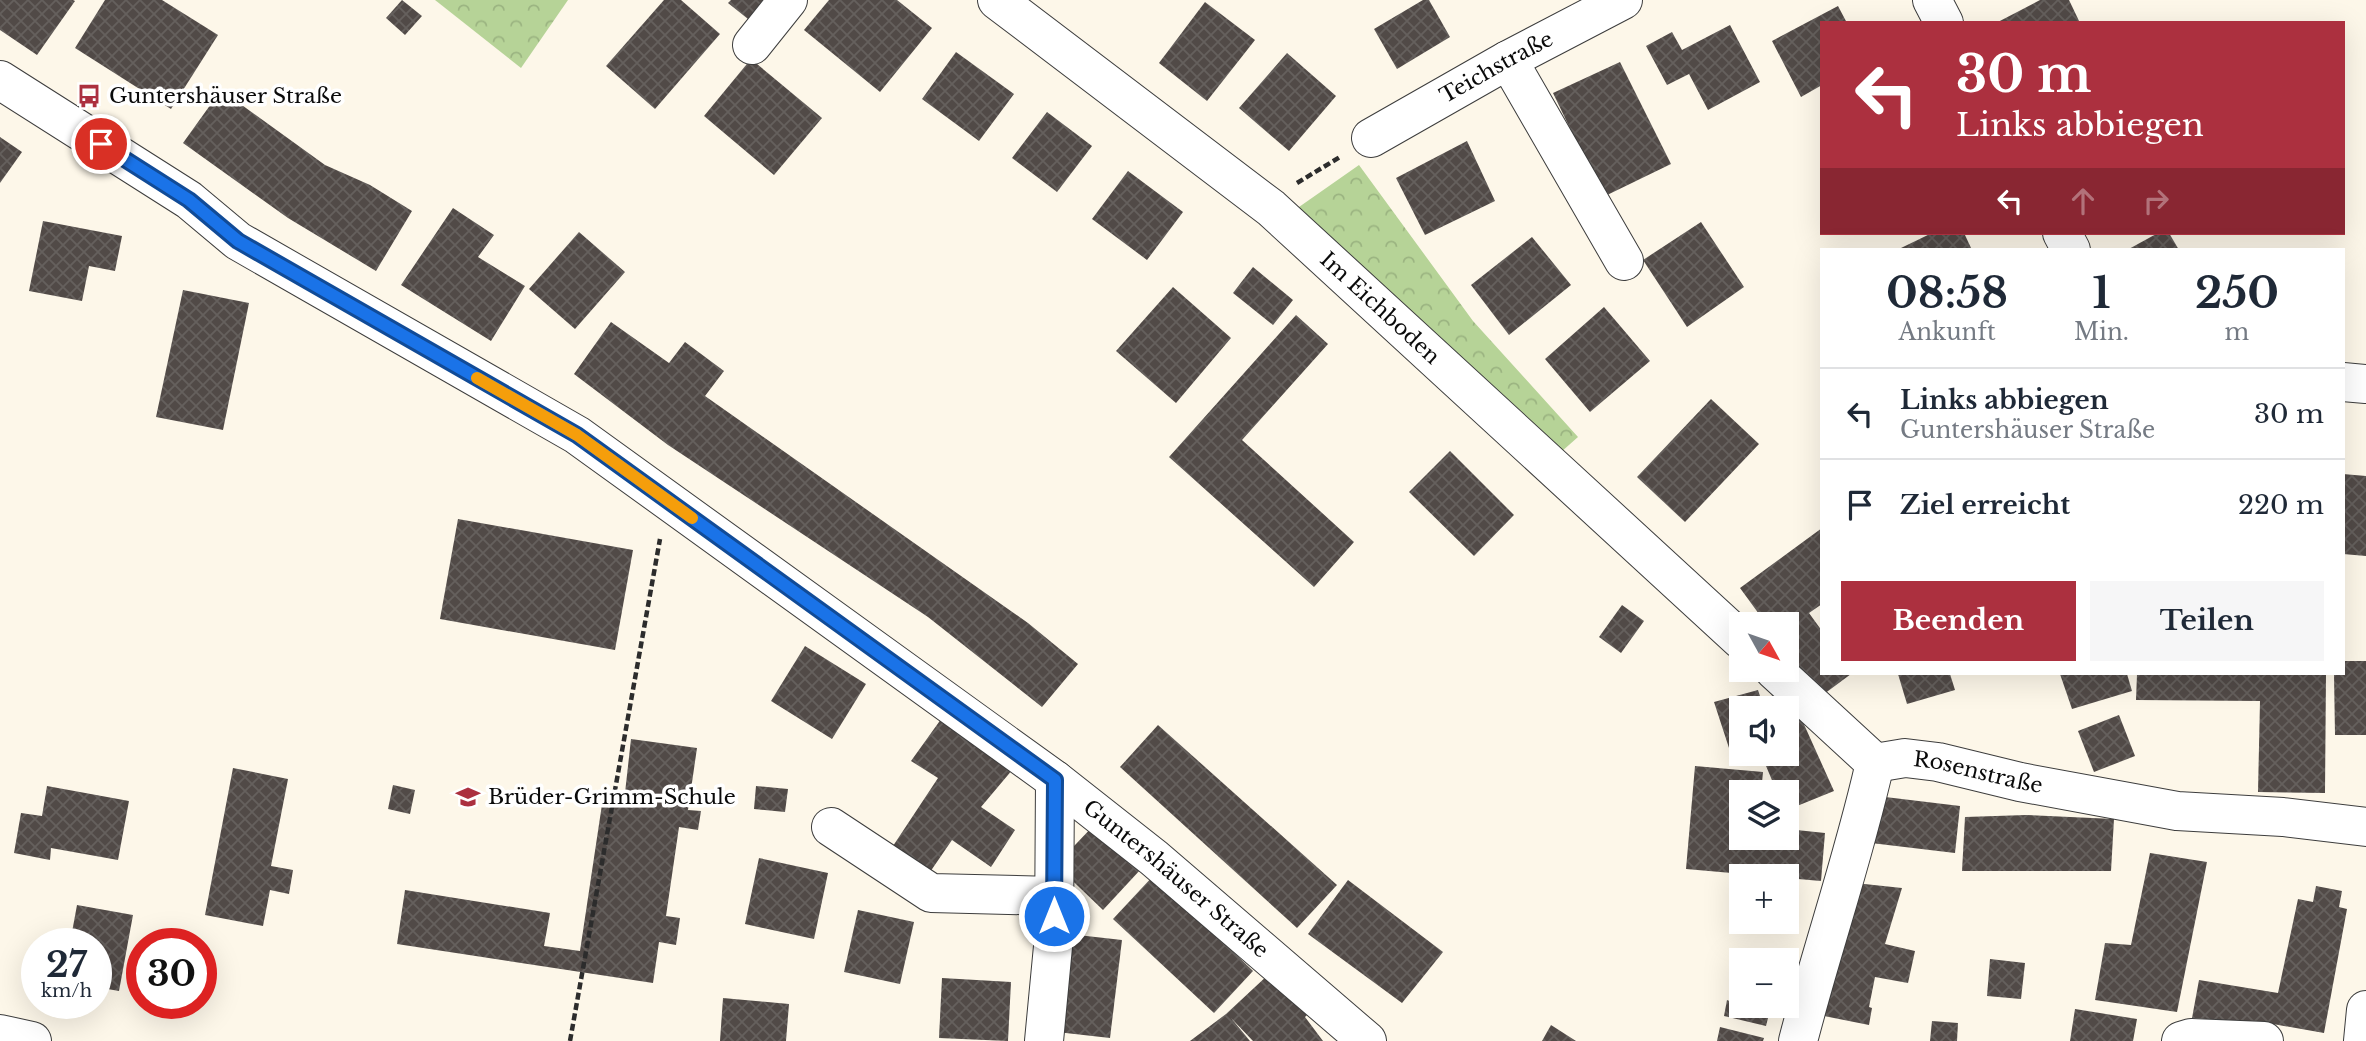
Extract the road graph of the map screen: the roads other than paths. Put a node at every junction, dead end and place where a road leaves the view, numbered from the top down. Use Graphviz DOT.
graph roads {
  1 [pos="788,0"];
  2 [pos="997,0"];
  3 [pos="1932,0"];
  4 [pos="1601,4"];
  5 [pos="1943,21"];
  6 [pos="752,45"];
  7 [pos="1508,60"];
  8 [pos="0,80"];
  9 [pos="1371,138"];
  10 [pos="1624,261"];
  11 [pos="2345,382"];
  12 [pos="2366,384"];
  13 [pos="1729,629"];
  14 [pos="1787,682"];
  15 [pos="1875,763"];
  16 [pos="1055,780"];
  17 [pos="831,827"];
  18 [pos="2366,827"];
  19 [pos="2366,835"];
  20 [pos="1054,897"];
  21 [pos="2366,1010"];
  22 [pos="0,1034"];
  23 [pos="32,1041"];
  24 [pos="1044,1041"];
  25 [pos="1367,1041"];
  26 [pos="1798,1041"];
  27 [pos="2181,1041"];
  28 [pos="2264,1041"];
  29 [pos="2363,1041"];
  1 -- 6 [label="street"];
  2 -- 13 [label="street, Im Eichboden"];
  3 -- 5 [label="street"];
  4 -- 7 [label="street, Teichstraße"];
  7 -- 9 [label="street, Teichstraße"];
  7 -- 10 [label="street"];
  8 -- 16 [label="street, Guntershäuser Straße"];
  11 -- 12 [label="street"];
  14 -- 15 [label="street"];
  15 -- 18 [label="street, Rosenstraße"];
  15 -- 26 [label="street"];
  16 -- 20 [label="street"];
  16 -- 25 [label="street, Guntershäuser Straße"];
  17 -- 20 [label="street"];
  18 -- 19 [label="street"];
  20 -- 24 [label="street"];
  21 -- 29 [label="street"];
  22 -- 23 [label="street"];
  27 -- 28 [label="street"];
}
